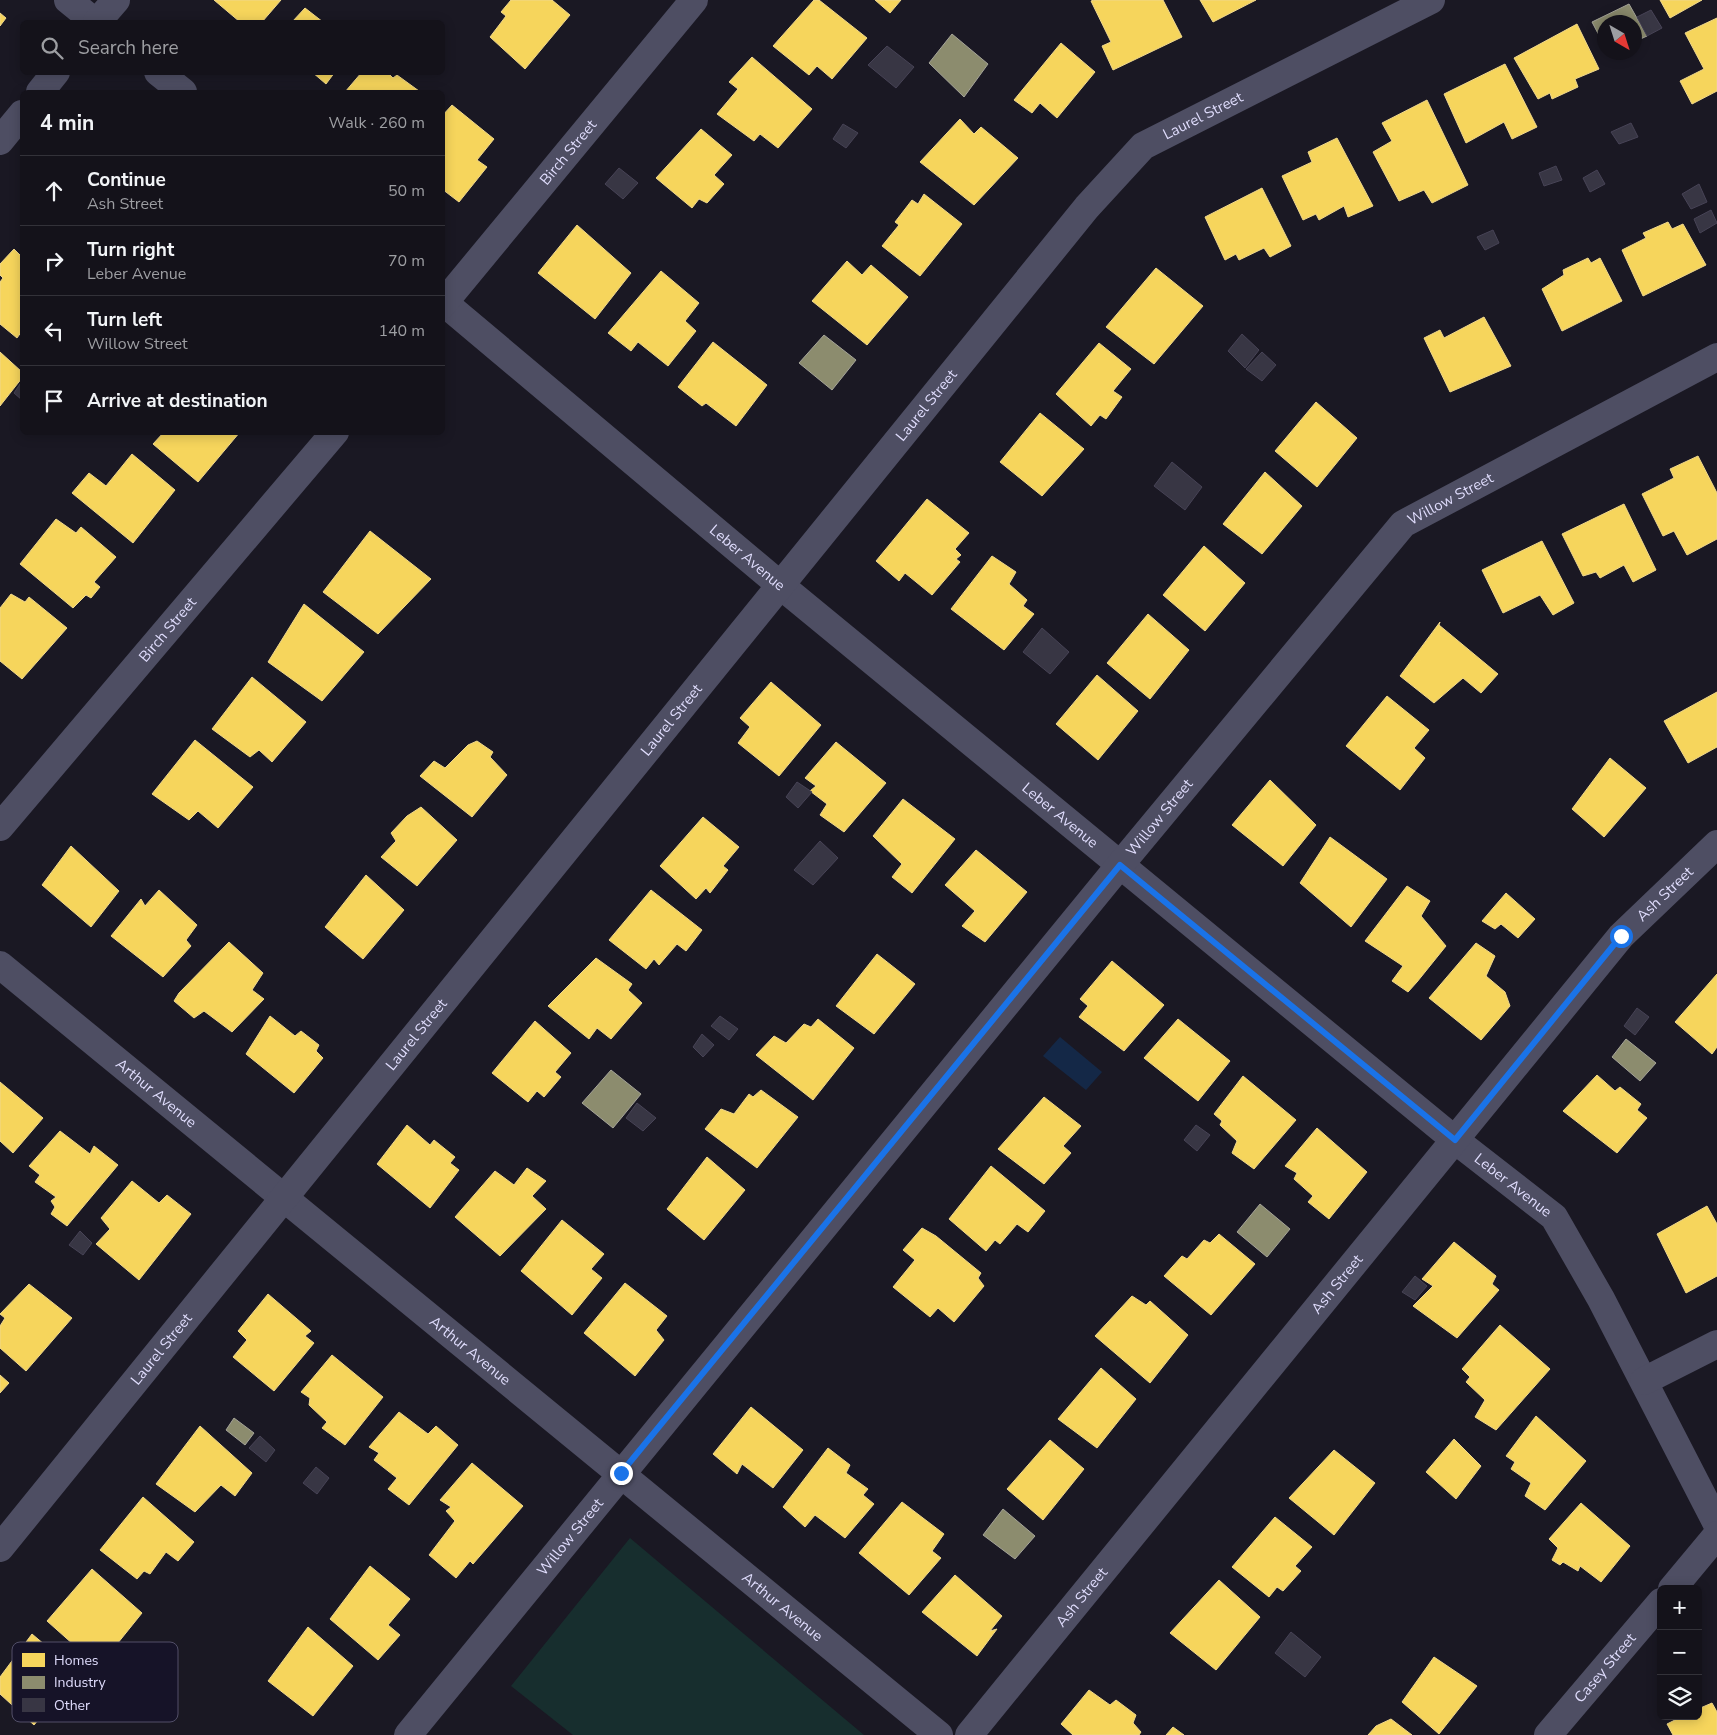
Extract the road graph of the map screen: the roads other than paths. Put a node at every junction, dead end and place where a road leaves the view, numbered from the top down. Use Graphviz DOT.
graph roads {
  1 [pos="68,0"];
  2 [pos="116,0"];
  3 [pos="694,0"];
  4 [pos="1431,0"];
  5 [pos="93,20"];
  6 [pos="98,20"];
  7 [pos="54,75"];
  8 [pos="162,75"];
  9 [pos="42,90"];
  10 [pos="180,90"];
  11 [pos="20,116"];
  12 [pos="0,141"];
  13 [pos="445,301"];
  14 [pos="445,305"];
  15 [pos="1717,358"];
  16 [pos="331,435"];
  17 [pos="780,585"];
  18 [pos="0,827"];
  19 [pos="1717,844"];
  20 [pos="1120,865"];
  21 [pos="0,965"];
  22 [pos="1455,1140"];
  23 [pos="284,1198"];
  24 [pos="1717,1344"];
  25 [pos="1644,1381"];
  26 [pos="621,1473"];
  27 [pos="1717,1524"];
  28 [pos="1717,1535"];
  29 [pos="0,1548"];
  30 [pos="1675,1585"];
  31 [pos="1657,1607"];
  32 [pos="408,1735"];
  33 [pos="939,1735"];
  34 [pos="969,1735"];
  35 [pos="1548,1735"];
  1 -- 5 [label="street"];
  2 -- 6 [label="street"];
  3 -- 13 [label="street, Birch Street"];
  4 -- 17 [label="street, Laurel Street"];
  7 -- 9 [label="street"];
  8 -- 10 [label="street"];
  11 -- 12 [label="street"];
  14 -- 17 [label="street, Leber Avenue"];
  15 -- 20 [label="street, Willow Street"];
  16 -- 18 [label="street, Birch Street"];
  17 -- 20 [label="street, Leber Avenue"];
  17 -- 23 [label="street, Laurel Street"];
  19 -- 22 [label="street, Ash Street"];
  20 -- 22 [label="street, Leber Avenue"];
  20 -- 26 [label="street, Willow Street"];
  21 -- 23 [label="street, Arthur Avenue"];
  22 -- 25 [label="street, Leber Avenue"];
  22 -- 34 [label="street, Ash Street"];
  23 -- 26 [label="street, Arthur Avenue"];
  23 -- 29 [label="street, Laurel Street"];
  24 -- 25 [label="street"];
  25 -- 27 [label="street, Leber Avenue"];
  26 -- 32 [label="street, Willow Street"];
  26 -- 33 [label="street, Arthur Avenue"];
  28 -- 30 [label="street"];
  31 -- 35 [label="street, Casey Street"];
}
